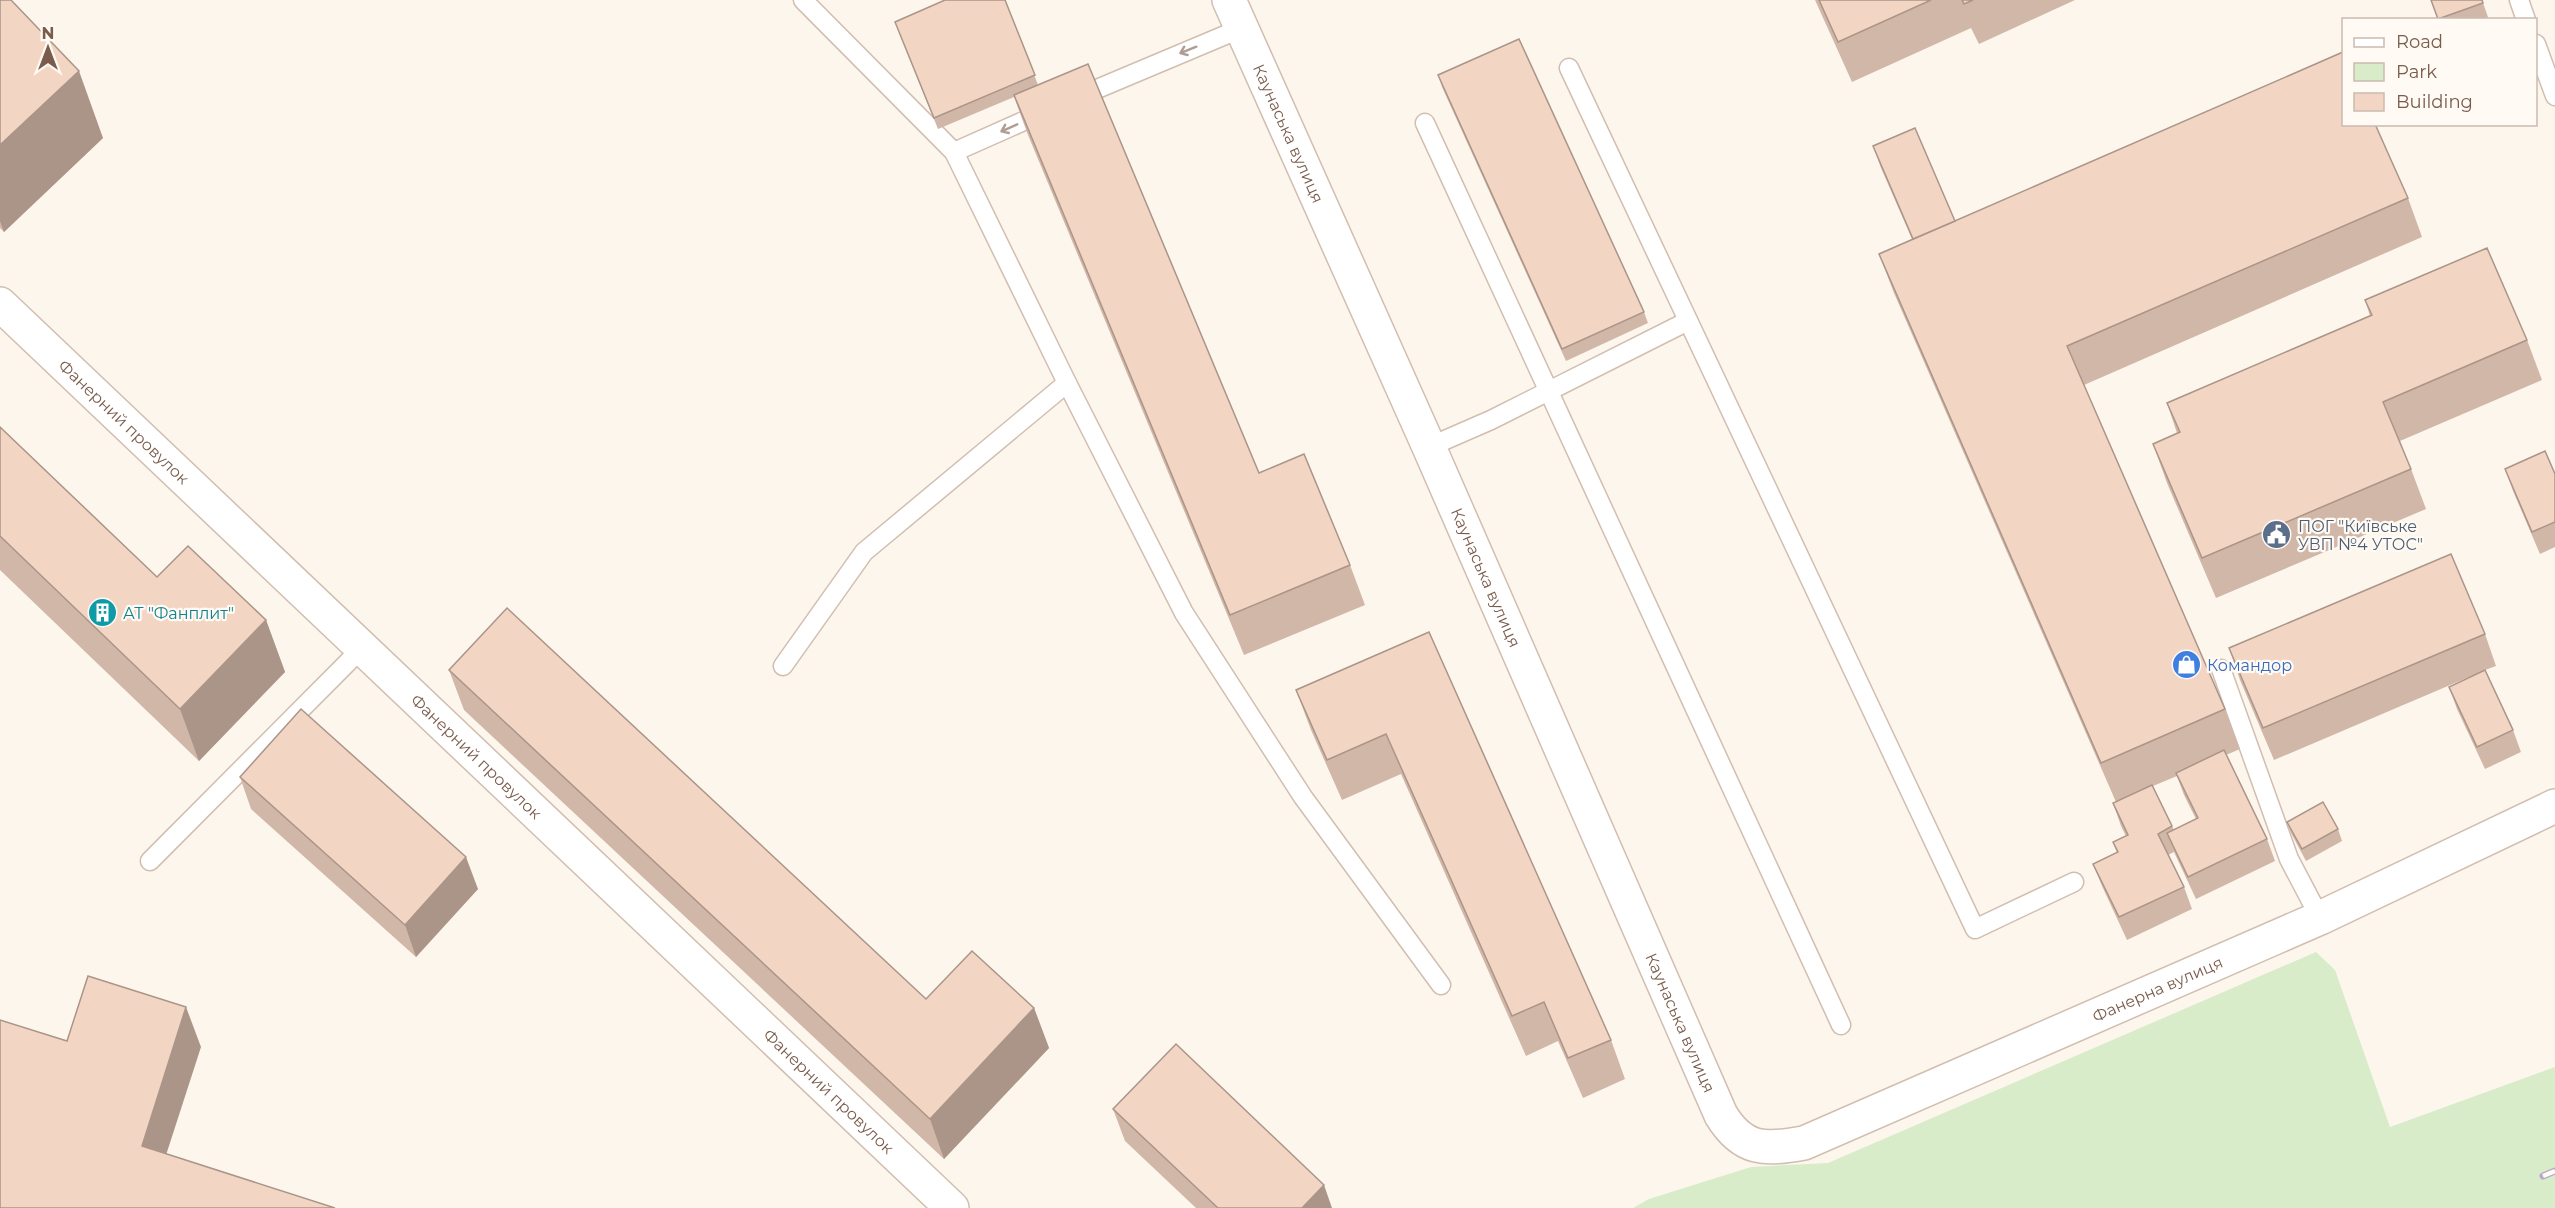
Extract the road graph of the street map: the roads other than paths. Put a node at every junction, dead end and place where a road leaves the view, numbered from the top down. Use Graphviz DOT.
graph roads {
  1 [pos="803,0"];
  2 [pos="2519,0"];
  3 [pos="1236,14"];
  4 [pos="2525,18"];
  5 [pos="2537,49"];
  6 [pos="1569,68"];
  7 [pos="2555,96"];
  8 [pos="1425,123"];
  9 [pos="954,152"];
  10 [pos="0,304"];
  11 [pos="1688,321"];
  12 [pos="1067,383"];
  13 [pos="1549,391"];
  14 [pos="1429,447"];
  15 [pos="362,648"];
  16 [pos="783,666"];
  17 [pos="2221,669"];
  18 [pos="2555,806"];
  19 [pos="150,861"];
  20 [pos="2074,882"];
  21 [pos="2320,918"];
  22 [pos="1441,985"];
  23 [pos="1841,1025"];
  24 [pos="1752,1145"];
  25 [pos="952,1208"];
  1 -- 9 [label="lane"];
  2 -- 4 [label="lane"];
  3 -- 9 [label="lane, one-way"];
  3 -- 14 [label="street, Каунаська вулиця"];
  5 -- 7 [label="lane"];
  6 -- 11 [label="lane"];
  8 -- 13 [label="lane"];
  9 -- 12 [label="lane"];
  10 -- 15 [label="street, Фанерний провулок"];
  11 -- 13 [label="lane"];
  11 -- 20 [label="lane"];
  12 -- 16 [label="lane"];
  12 -- 22 [label="lane"];
  13 -- 14 [label="lane"];
  13 -- 23 [label="lane"];
  14 -- 24 [label="street, Каунаська вулиця"];
  15 -- 19 [label="lane"];
  15 -- 25 [label="street, Фанерний провулок"];
  17 -- 21 [label="lane"];
  18 -- 21 [label="street, Фанерна вулиця"];
  21 -- 24 [label="street, Фанерна вулиця"];
}
